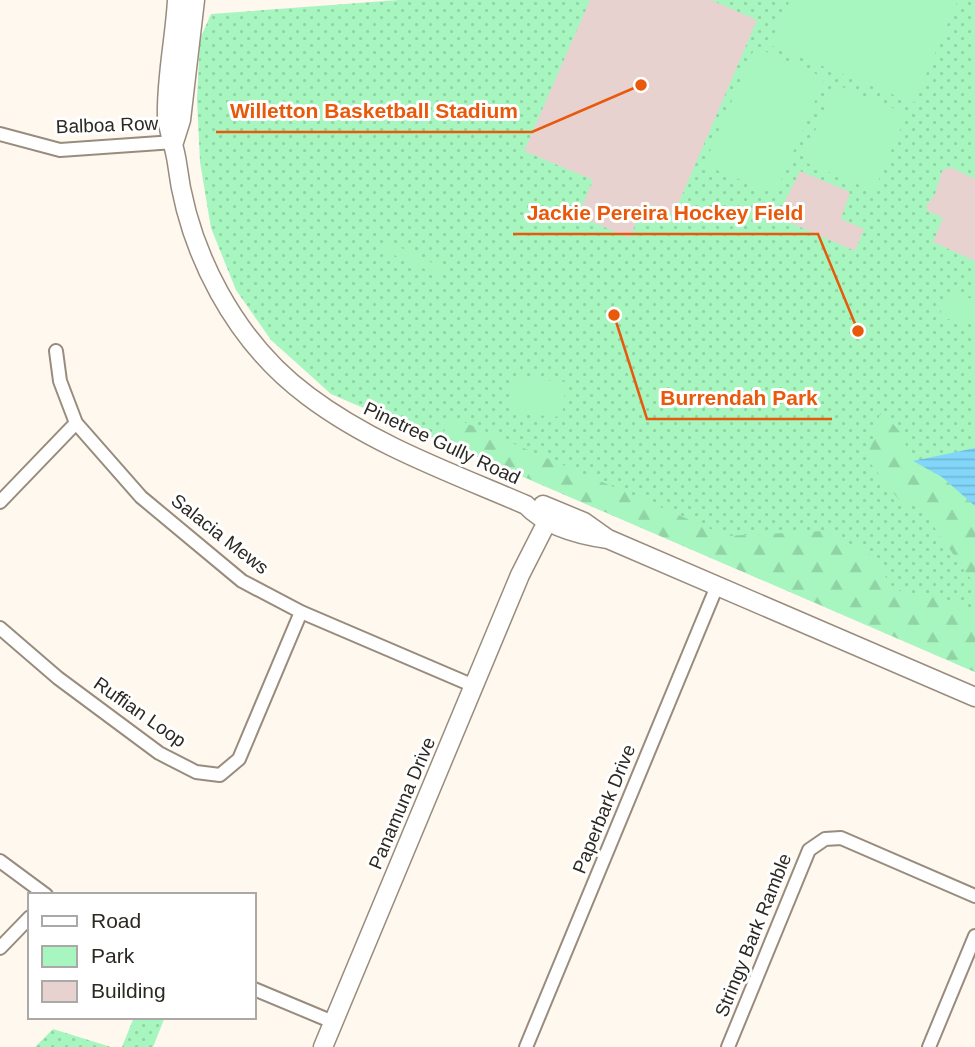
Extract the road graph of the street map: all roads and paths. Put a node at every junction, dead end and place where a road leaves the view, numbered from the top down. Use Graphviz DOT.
graph roads {
  1 [pos="177,0"];
  2 [pos="195,0"];
  3 [pos="0,134"];
  4 [pos="174,142"];
  5 [pos="56,351"];
  6 [pos="76,423"];
  7 [pos="0,502"];
  8 [pos="541,511"];
  9 [pos="717,586"];
  10 [pos="302,612"];
  11 [pos="0,628"];
  12 [pos="474,686"];
  13 [pos="975,697"];
  14 [pos="0,861"];
  15 [pos="43,893"];
  16 [pos="975,895"];
  17 [pos="28,919"];
  18 [pos="975,936"];
  19 [pos="0,948"];
  20 [pos="256,990"];
  21 [pos="333,1022"];
  22 [pos="323,1047"];
  23 [pos="526,1047"];
  24 [pos="728,1047"];
  25 [pos="929,1047"];
  1 -- 4 [label="main road, Pinetree Gully Road"];
  2 -- 4 [label="main road, Pinetree Gully Road"];
  3 -- 4 [label="street, Balboa Row"];
  4 -- 8 [label="main road, Pinetree Gully Road"];
  5 -- 6 [label="street, Salacia Mews"];
  6 -- 7 [label="street"];
  6 -- 10 [label="street, Salacia Mews"];
  8 -- 9 [label="main road, Pinetree Gully Road"];
  8 -- 12 [label="main road, Panamuna Drive"];
  9 -- 13 [label="main road, Pinetree Gully Road"];
  9 -- 23 [label="street, Paperbark Drive"];
  10 -- 11 [label="street, Ruffian Loop"];
  10 -- 12 [label="street, Salacia Mews"];
  12 -- 21 [label="main road, Panamuna Drive"];
  14 -- 15 [label="street"];
  16 -- 24 [label="street, Stringy Bark Ramble"];
  17 -- 19 [label="street"];
  18 -- 25 [label="street"];
  20 -- 21 [label="street"];
  21 -- 22 [label="main road, Panamuna Drive"];
}
